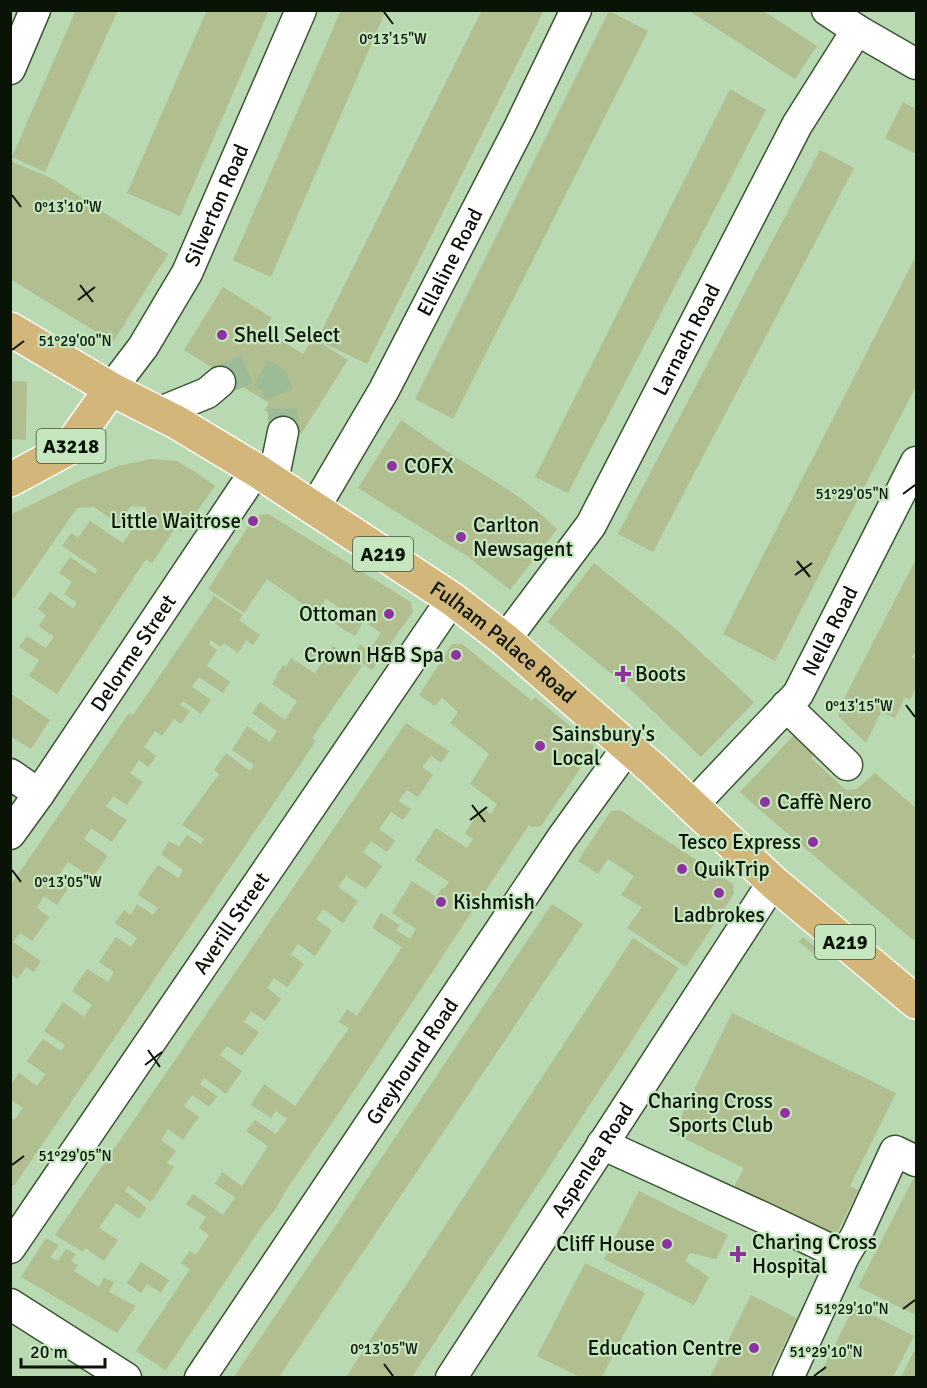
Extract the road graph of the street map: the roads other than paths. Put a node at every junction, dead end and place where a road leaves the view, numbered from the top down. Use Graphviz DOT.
graph roads {
  1 [pos="35,10"];
  2 [pos="301,10"];
  3 [pos="576,10"];
  4 [pos="827,10"];
  5 [pos="857,30"];
  6 [pos="916,64"];
  7 [pos="10,69"];
  8 [pos="10,329"];
  9 [pos="220,381"];
  10 [pos="111,389"];
  11 [pos="158,413"];
  12 [pos="283,432"];
  13 [pos="916,462"];
  14 [pos="264,476"];
  15 [pos="10,480"];
  16 [pos="314,509"];
  17 [pos="452,599"];
  18 [pos="505,640"];
  19 [pos="786,706"];
  20 [pos="627,748"];
  21 [pos="847,765"];
  22 [pos="10,774"];
  23 [pos="39,794"];
  24 [pos="692,806"];
  25 [pos="10,834"];
  26 [pos="773,882"];
  27 [pos="913,993"];
  28 [pos="602,1144"];
  29 [pos="916,1161"];
  30 [pos="10,1248"];
  31 [pos="844,1256"];
  32 [pos="10,1304"];
  33 [pos="126,1377"];
  34 [pos="200,1377"];
  35 [pos="451,1377"];
  36 [pos="788,1377"];
  1 -- 7 [label="street"];
  2 -- 10 [label="street, Silverton Road"];
  3 -- 16 [label="street, Ellaline Road"];
  4 -- 5 [label="street"];
  5 -- 6 [label="street"];
  5 -- 18 [label="street, Larnach Road"];
  8 -- 10 [label="main road, Fulham Palace Road / A219"];
  9 -- 11 [label="street"];
  10 -- 11 [label="main road, Fulham Palace Road / A219"];
  10 -- 15 [label="main road, A3218"];
  11 -- 14 [label="main road, Fulham Palace Road / A219"];
  12 -- 14 [label="street"];
  13 -- 19 [label="street, Nella Road"];
  14 -- 16 [label="main road, Fulham Palace Road / A219"];
  14 -- 23 [label="street, Delorme Street"];
  16 -- 17 [label="main road, Fulham Palace Road / A219"];
  17 -- 18 [label="main road, Fulham Palace Road / A219"];
  17 -- 30 [label="street, Averill Street"];
  18 -- 20 [label="main road, Fulham Palace Road / A219"];
  19 -- 21 [label="street"];
  19 -- 24 [label="street, Nella Road"];
  20 -- 24 [label="main road, Fulham Palace Road / A219"];
  20 -- 34 [label="street, Greyhound Road"];
  22 -- 23 [label="street"];
  23 -- 25 [label="street, Delorme Street"];
  24 -- 26 [label="main road, Fulham Palace Road / A219"];
  26 -- 27 [label="main road, Fulham Palace Road / A219"];
  26 -- 28 [label="street, Aspenlea Road"];
  28 -- 31 [label="street"];
  28 -- 35 [label="street, Aspenlea Road"];
  29 -- 31 [label="street"];
  31 -- 36 [label="street"];
  32 -- 33 [label="street"];
}
